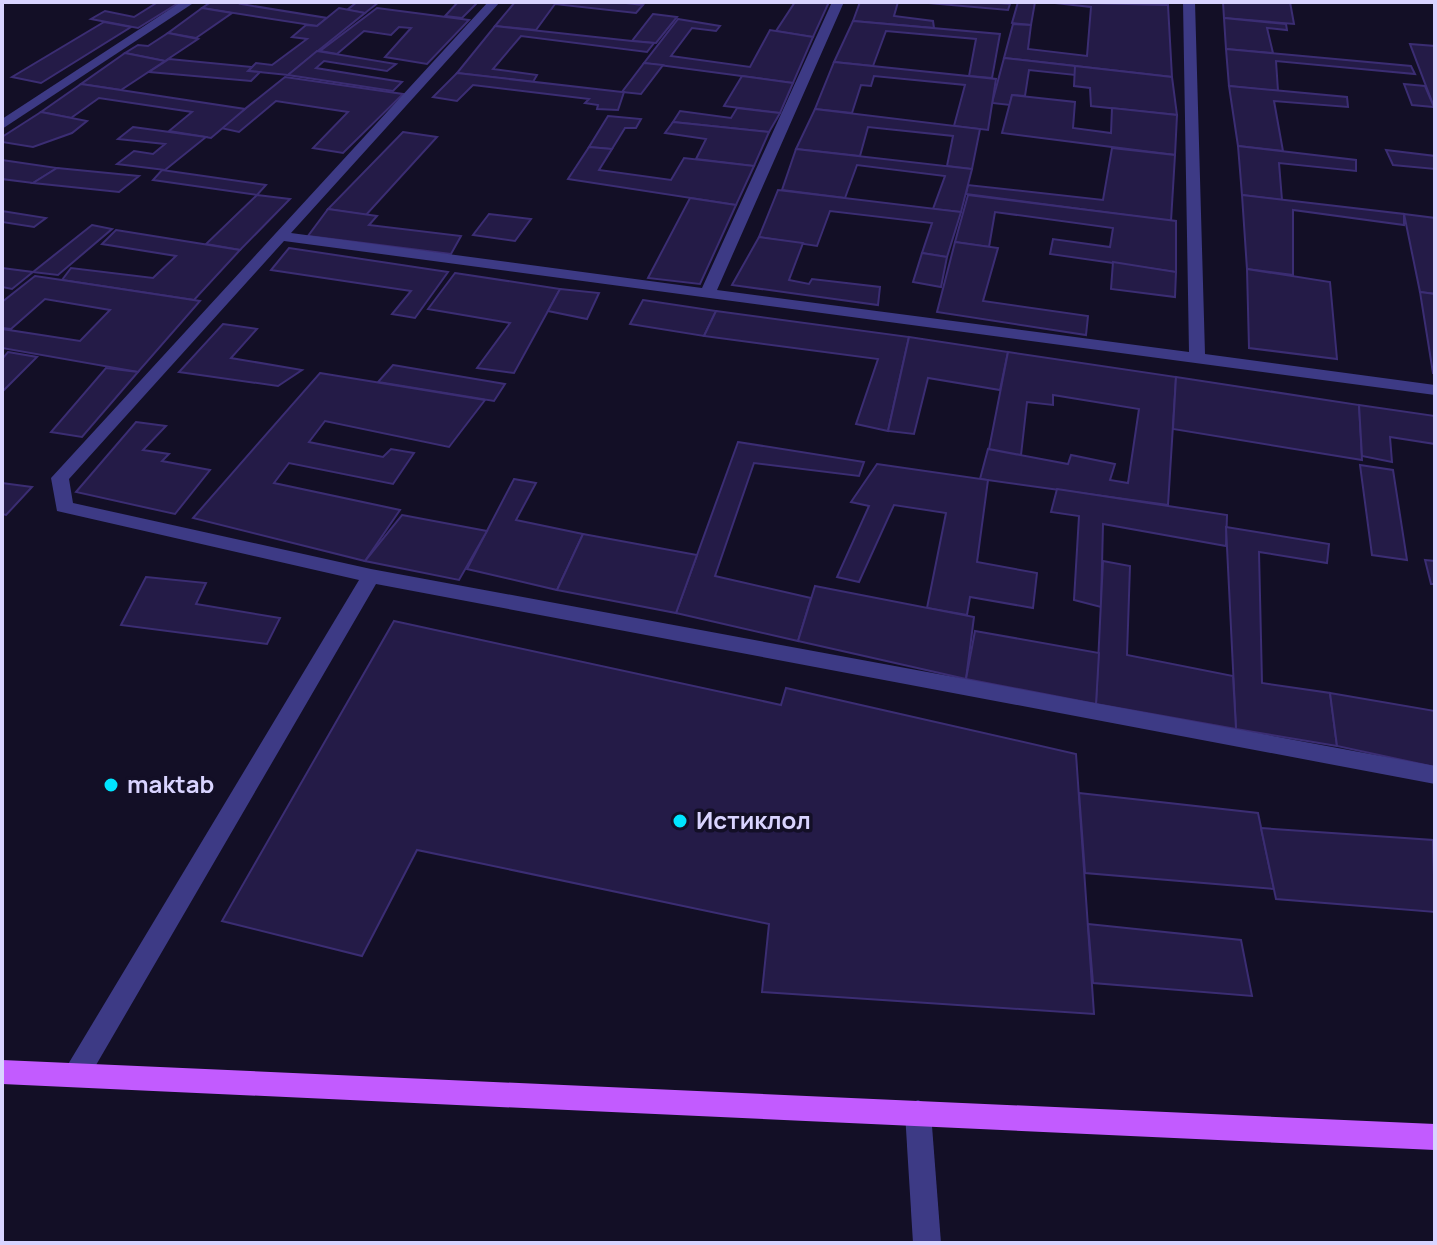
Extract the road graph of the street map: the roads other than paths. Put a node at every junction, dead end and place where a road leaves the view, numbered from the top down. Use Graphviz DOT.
graph roads {
  1 [pos="189,2"];
  2 [pos="494,2"];
  3 [pos="838,2"];
  4 [pos="1189,2"];
  5 [pos="2,125"];
  6 [pos="281,236"];
  7 [pos="708,292"];
  8 [pos="1197,358"];
  9 [pos="1435,390"];
  10 [pos="371,576"];
  11 [pos="1435,775"];
  12 [pos="2,1072"];
  13 [pos="76,1075"];
  14 [pos="918,1113"];
  15 [pos="1435,1137"];
  16 [pos="927,1243"];
  1 -- 5 [label="street"];
  2 -- 6 [label="street"];
  3 -- 7 [label="street"];
  4 -- 8 [label="street"];
  6 -- 7 [label="street"];
  6 -- 10 [label="street"];
  7 -- 8 [label="street"];
  8 -- 9 [label="street"];
  10 -- 11 [label="street"];
  10 -- 13 [label="street"];
  12 -- 13 [label="main road"];
  13 -- 14 [label="main road"];
  14 -- 15 [label="main road"];
  14 -- 16 [label="street"];
}
